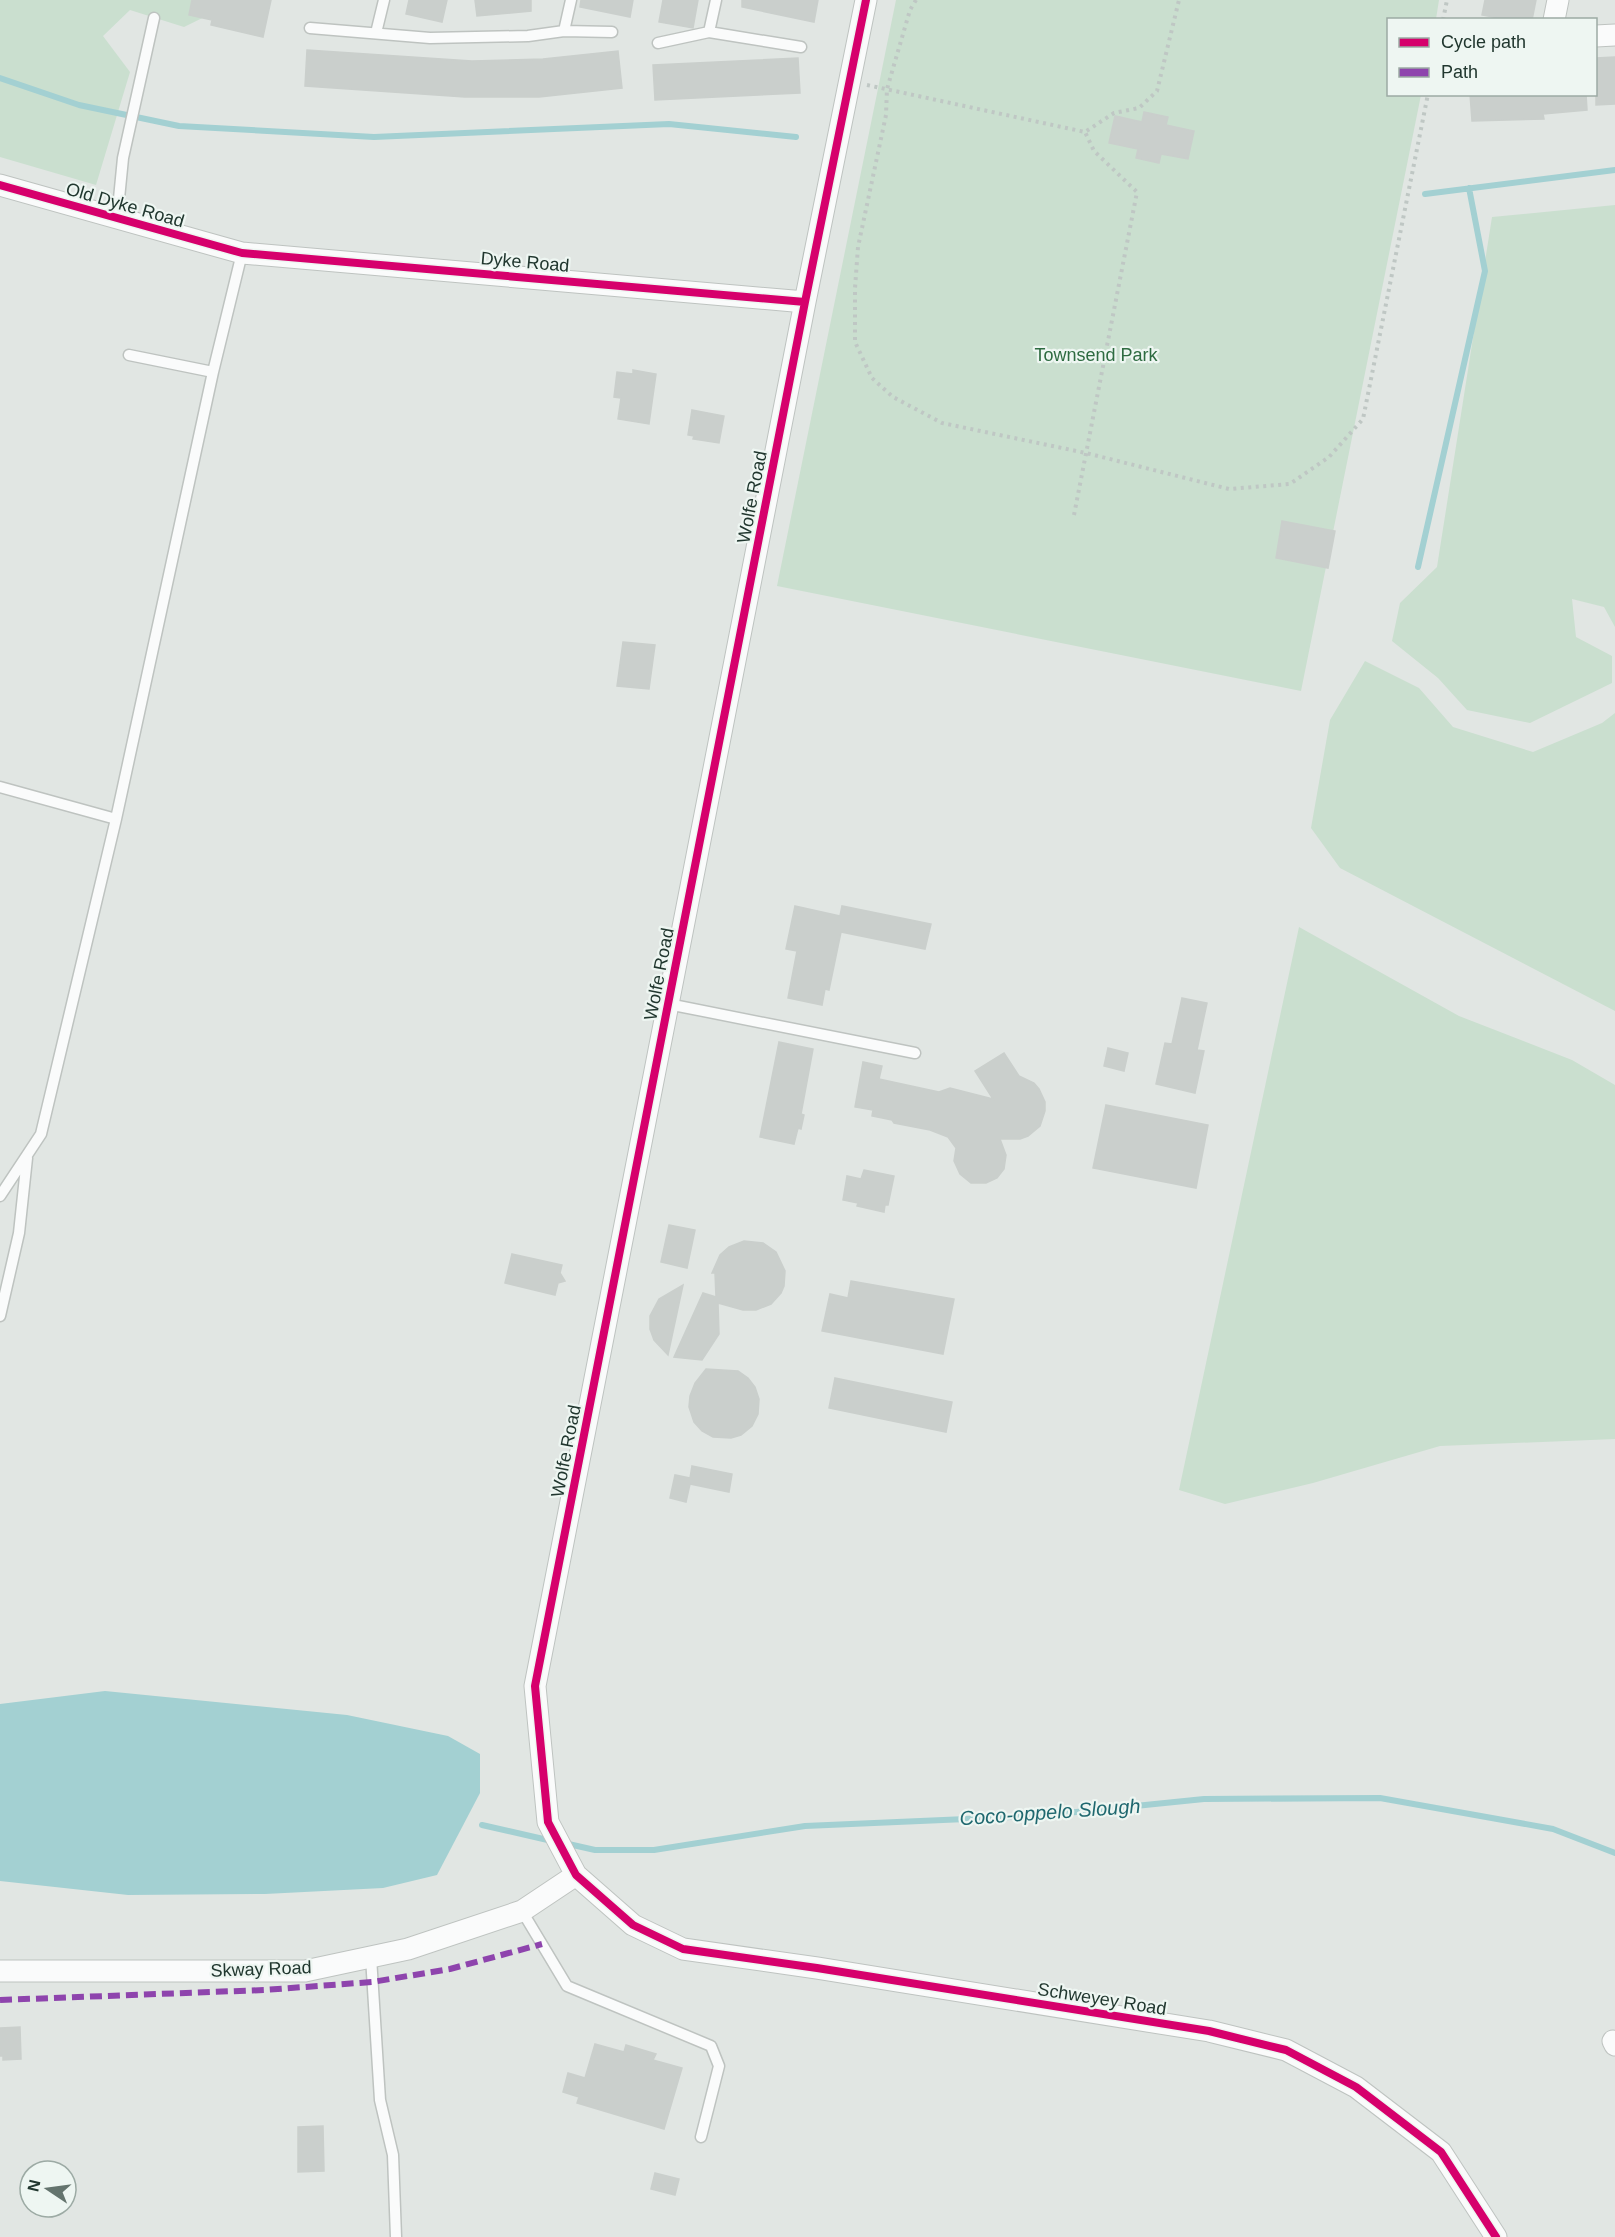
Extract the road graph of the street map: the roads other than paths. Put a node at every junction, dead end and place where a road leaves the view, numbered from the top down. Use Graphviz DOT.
graph roads {
  1 [pos="384,0"];
  2 [pos="571,0"];
  3 [pos="716,0"];
  4 [pos="867,0"];
  5 [pos="1558,0"];
  6 [pos="154,18"];
  7 [pos="1554,18"];
  8 [pos="310,28"];
  9 [pos="564,31"];
  10 [pos="612,32"];
  11 [pos="709,32"];
  12 [pos="376,33"];
  13 [pos="1615,35"];
  14 [pos="1597,36"];
  15 [pos="658,43"];
  16 [pos="801,46"];
  17 [pos="0,185"];
  18 [pos="117,219"];
  19 [pos="242,253"];
  20 [pos="805,302"];
  21 [pos="129,355"];
  22 [pos="213,372"];
  23 [pos="0,788"];
  24 [pos="116,819"];
  25 [pos="668,1004"];
  26 [pos="915,1053"];
  27 [pos="27,1154"];
  28 [pos="0,1196"];
  29 [pos="0,1316"];
  30 [pos="576,1875"];
  31 [pos="522,1911"];
  32 [pos="633,1925"];
  33 [pos="371,1957"];
  34 [pos="0,1971"];
  35 [pos="701,2137"];
  36 [pos="396,2237"];
  37 [pos="1496,2237"];
  1 -- 12 [label="lane"];
  2 -- 9 [label="lane"];
  3 -- 11 [label="lane"];
  4 -- 20 [label="street, Wolfe Road"];
  5 -- 7 [label="street"];
  6 -- 18 [label="lane"];
  8 -- 12 [label="lane"];
  9 -- 10 [label="lane"];
  9 -- 12 [label="lane"];
  11 -- 15 [label="lane"];
  11 -- 16 [label="lane"];
  13 -- 14 [label="street"];
  17 -- 18 [label="street, Old Dyke Road"];
  18 -- 19 [label="street, Old Dyke Road"];
  19 -- 20 [label="street, Dyke Road"];
  19 -- 22 [label="lane"];
  20 -- 25 [label="street, Wolfe Road"];
  21 -- 22 [label="lane"];
  22 -- 24 [label="lane"];
  23 -- 24 [label="lane"];
  24 -- 27 [label="lane"];
  25 -- 26 [label="lane"];
  25 -- 30 [label="street, Wolfe Road"];
  27 -- 28 [label="lane"];
  27 -- 29 [label="lane"];
  30 -- 31 [label="street, Skway Road"];
  30 -- 32 [label="street, Wolfe Road"];
  31 -- 33 [label="street, Skway Road"];
  31 -- 35 [label="lane"];
  32 -- 37 [label="street, Schweyey Road"];
  33 -- 34 [label="street, Skway Road"];
  33 -- 36 [label="lane"];
}
